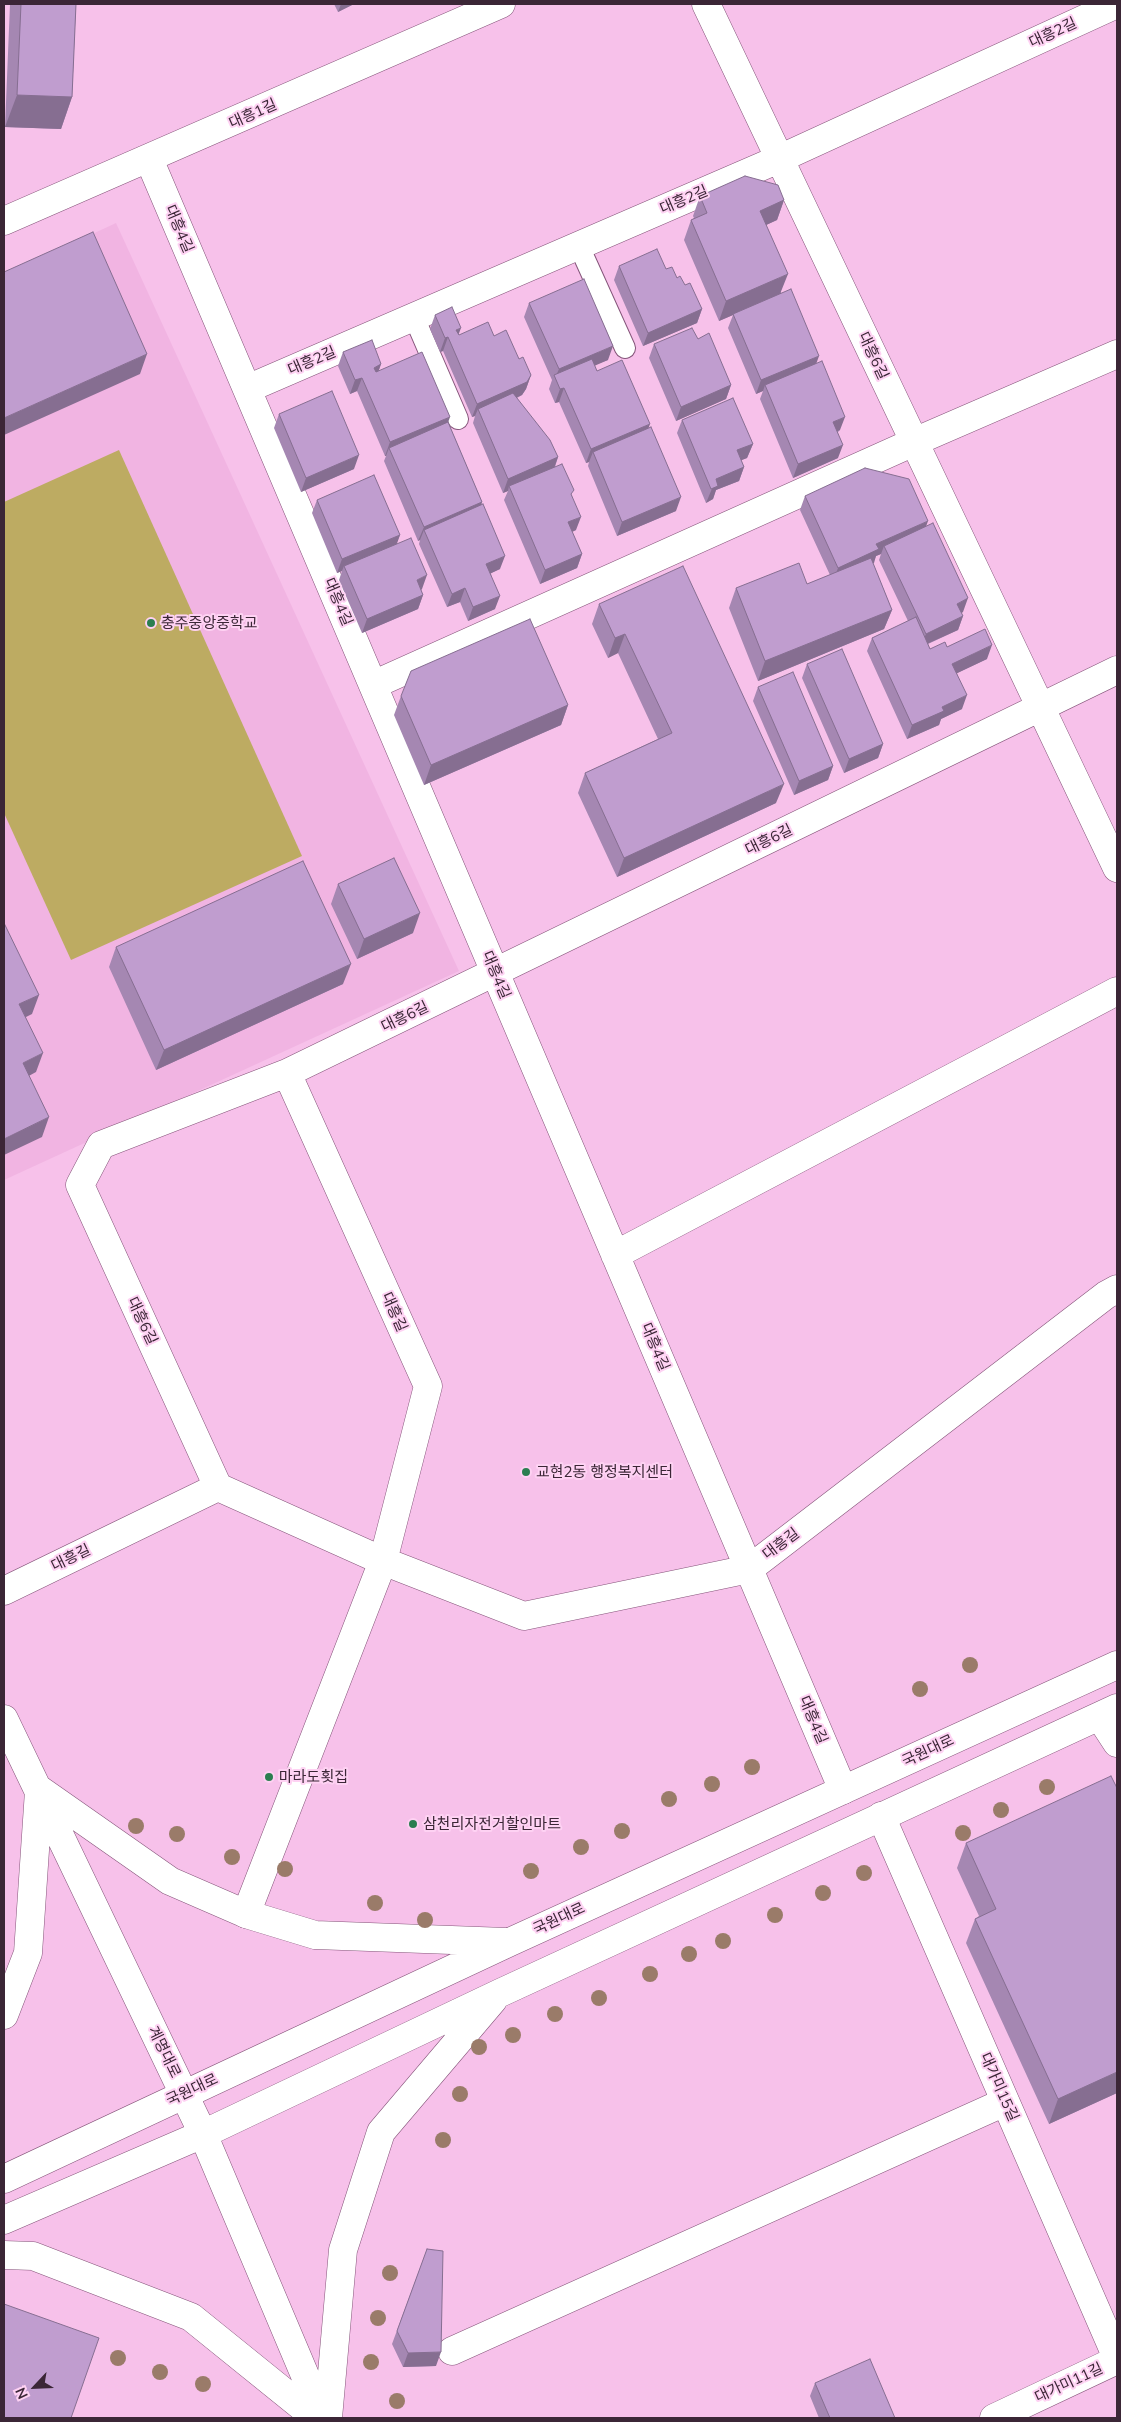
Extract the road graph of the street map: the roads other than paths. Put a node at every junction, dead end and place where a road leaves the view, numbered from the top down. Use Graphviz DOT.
graph roads {
  1 [pos="501,4"];
  2 [pos="706,4"];
  3 [pos="1117,4"];
  4 [pos="780,159"];
  5 [pos="150,160"];
  6 [pos="4,221"];
  7 [pos="579,246"];
  8 [pos="414,317"];
  9 [pos="625,348"];
  10 [pos="1117,354"];
  11 [pos="247,388"];
  12 [pos="458,419"];
  13 [pos="914,442"];
  14 [pos="1117,670"];
  15 [pos="373,685"];
  16 [pos="1041,708"];
  17 [pos="1117,868"];
  18 [pos="495,973"];
  19 [pos="1117,992"];
  20 [pos="287,1073"];
  21 [pos="616,1255"];
  22 [pos="1117,1289"];
  23 [pos="218,1487"];
  24 [pos="383,1561"];
  25 [pos="749,1569"];
  26 [pos="4,1591"];
  27 [pos="1117,1665"];
  28 [pos="1108,1712"];
  29 [pos="4,1719"];
  30 [pos="1117,1743"];
  31 [pos="39,1790"];
  32 [pos="843,1790"];
  33 [pos="881,1816"];
  34 [pos="246,1914"];
  35 [pos="510,1942"];
  36 [pos="500,1993"];
  37 [pos="4,2015"];
  38 [pos="184,2094"];
  39 [pos="1005,2102"];
  40 [pos="203,2134"];
  41 [pos="4,2179"];
  42 [pos="4,2220"];
  43 [pos="4,2255"];
  44 [pos="1115,2348"];
  45 [pos="452,2351"];
  46 [pos="316,2418"];
  47 [pos="323,2418"];
  48 [pos="328,2418"];
  49 [pos="994,2418"];
  1 -- 5 [label="street, 대흥1길"];
  2 -- 4 [label="street, 대흥6길"];
  3 -- 4 [label="street, 대흥2길"];
  4 -- 7 [label="street, 대흥2길"];
  4 -- 13 [label="street, 대흥6길"];
  5 -- 6 [label="street, 대흥1길"];
  5 -- 11 [label="street, 대흥4길"];
  7 -- 8 [label="street, 대흥2길"];
  7 -- 9 [label="lane"];
  8 -- 11 [label="street, 대흥2길"];
  8 -- 12 [label="lane"];
  10 -- 13 [label="street"];
  11 -- 15 [label="street, 대흥4길"];
  13 -- 15 [label="street"];
  13 -- 16 [label="street, 대흥6길"];
  14 -- 16 [label="street, 대흥6길"];
  15 -- 18 [label="street, 대흥4길"];
  16 -- 17 [label="street, 대흥6길"];
  16 -- 18 [label="street, 대흥6길"];
  18 -- 20 [label="street, 대흥6길"];
  18 -- 21 [label="street, 대흥4길"];
  19 -- 21 [label="street"];
  20 -- 23 [label="street, 대흥6길"];
  20 -- 24 [label="street, 대흥길"];
  21 -- 25 [label="street, 대흥4길"];
  22 -- 25 [label="street, 대흥길"];
  23 -- 24 [label="street, 대흥길"];
  23 -- 26 [label="street, 대흥길"];
  24 -- 25 [label="street, 대흥길"];
  24 -- 34 [label="street"];
  25 -- 32 [label="street, 대흥4길"];
  27 -- 32 [label="street, 국원대로"];
  28 -- 30 [label="street"];
  28 -- 33 [label="street"];
  29 -- 31 [label="street, 계명대로"];
  31 -- 34 [label="street"];
  31 -- 37 [label="street"];
  31 -- 38 [label="street, 계명대로"];
  32 -- 35 [label="street, 국원대로"];
  33 -- 36 [label="street"];
  33 -- 39 [label="street, 대가미15길"];
  34 -- 35 [label="street"];
  35 -- 38 [label="street, 국원대로"];
  36 -- 40 [label="street"];
  36 -- 48 [label="street"];
  38 -- 40 [label="street, 계명대로"];
  38 -- 41 [label="street, 국원대로"];
  39 -- 44 [label="street, 대가미15길"];
  39 -- 45 [label="street"];
  40 -- 42 [label="street"];
  40 -- 47 [label="street, 계명대로"];
  43 -- 46 [label="street"];
  44 -- 49 [label="street, 대가미11길"];
}
